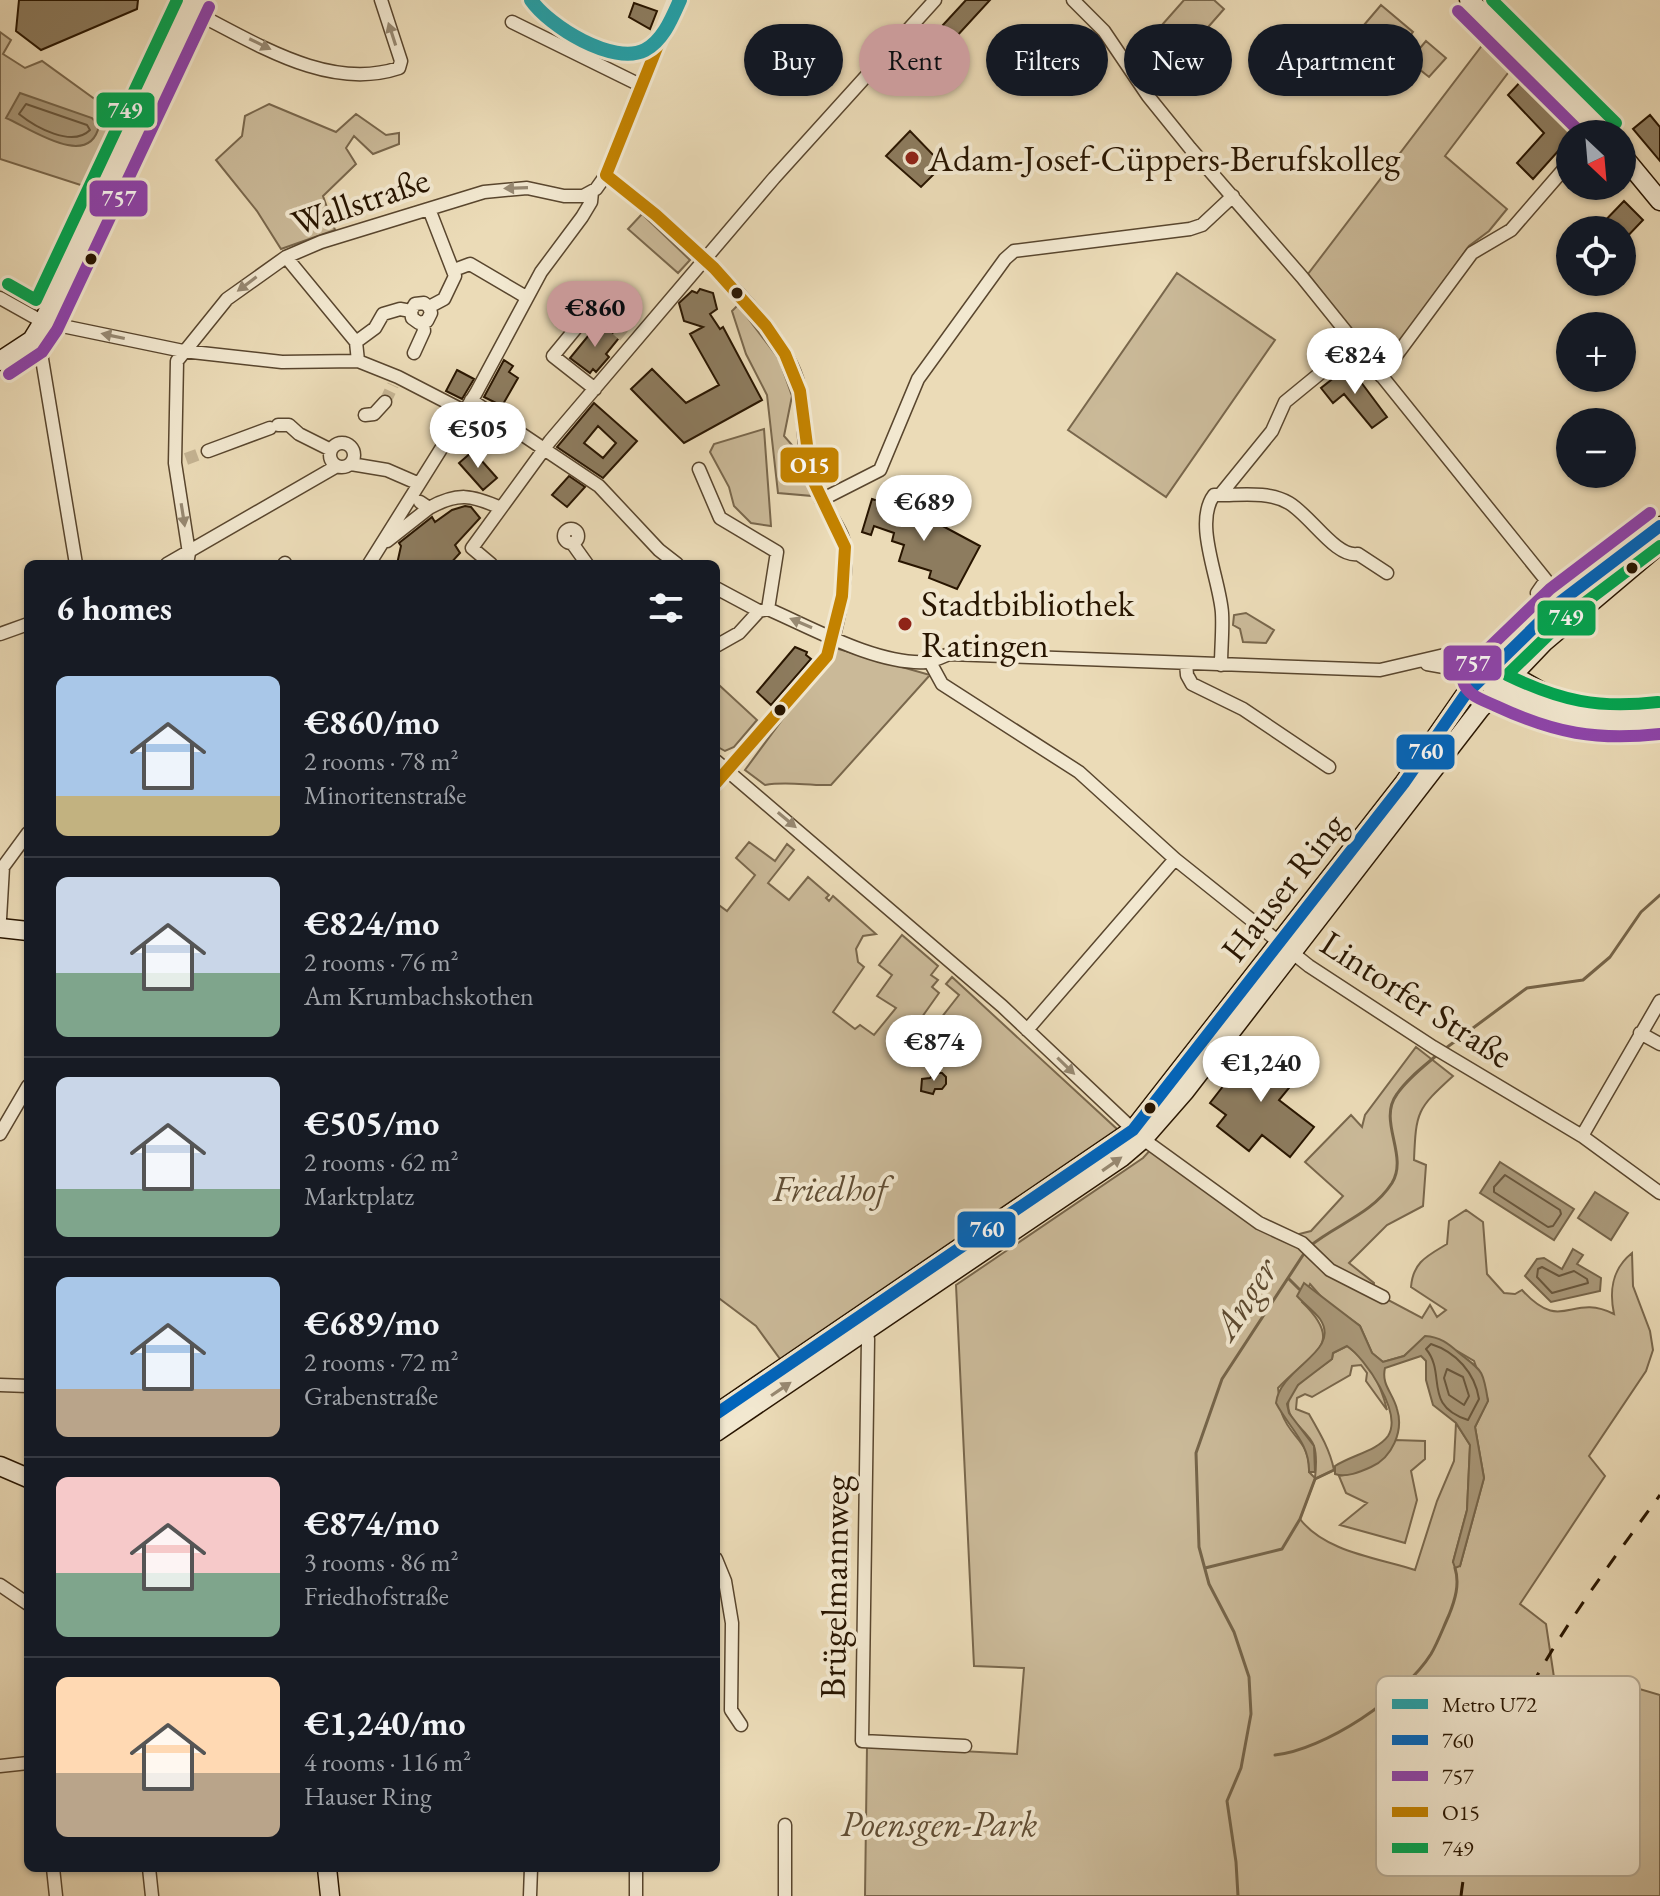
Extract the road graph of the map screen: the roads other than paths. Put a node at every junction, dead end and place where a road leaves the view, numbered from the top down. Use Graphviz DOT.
graph roads {
  1 [pos="381,0"];
  2 [pos="676,0"];
  3 [pos="935,0"];
  4 [pos="1073,0"];
  5 [pos="1469,0"];
  6 [pos="189,3"];
  7 [pos="512,22"];
  8 [pos="640,85"];
  9 [pos="1588,120"];
  10 [pos="1636,172"];
  11 [pos="606,175"];
  12 [pos="1556,178"];
  13 [pos="592,192"];
  14 [pos="1233,196"];
  15 [pos="1660,201"];
  16 [pos="429,209"];
  17 [pos="286,257"];
  18 [pos="705,261"];
  19 [pos="454,270"];
  20 [pos="526,297"];
  21 [pos="0,298"];
  22 [pos="429,307"];
  23 [pos="411,311"];
  24 [pos="603,318"];
  25 [pos="43,322"];
  26 [pos="423,323"];
  27 [pos="356,342"];
  28 [pos="1357,343"];
  29 [pos="183,351"];
  30 [pos="414,353"];
  31 [pos="0,361"];
  32 [pos="358,361"];
  33 [pos="1381,376"];
  34 [pos="595,389"];
  35 [pos="385,402"];
  36 [pos="468,406"];
  37 [pos="365,415"];
  38 [pos="544,448"];
  39 [pos="331,450"];
  40 [pos="208,451"];
  41 [pos="351,464"];
  42 [pos="337,466"];
  43 [pos="699,469"];
  44 [pos="1220,495"];
  45 [pos="417,497"];
  46 [pos="821,500"];
  47 [pos="501,508"];
  48 [pos="1660,526"];
  49 [pos="572,543"];
  50 [pos="1660,544"];
  51 [pos="188,558"];
  52 [pos="372,558"];
  53 [pos="75,560"];
  54 [pos="486,560"];
  55 [pos="584,560"];
  56 [pos="672,560"];
  57 [pos="1624,563"];
  58 [pos="1387,573"];
  59 [pos="720,590"];
  60 [pos="1537,593"];
  61 [pos="763,610"];
  62 [pos="24,625"];
  63 [pos="0,634"];
  64 [pos="835,637"];
  65 [pos="1544,642"];
  66 [pos="720,644"];
  67 [pos="930,662"];
  68 [pos="1186,663"];
  69 [pos="1411,664"];
  70 [pos="1221,665"];
  71 [pos="1494,665"];
  72 [pos="1479,680"];
  73 [pos="1505,683"];
  74 [pos="1577,705"];
  75 [pos="1660,718"];
  76 [pos="1617,722"];
  77 [pos="720,764"];
  78 [pos="1329,767"];
  79 [pos="727,770"];
  80 [pos="720,778"];
  81 [pos="24,838"];
  82 [pos="1175,859"];
  83 [pos="1,866"];
  84 [pos="0,919"];
  85 [pos="0,928"];
  86 [pos="24,931"];
  87 [pos="1285,949"];
  88 [pos="1660,1001"];
  89 [pos="1027,1030"];
  90 [pos="1640,1033"];
  91 [pos="1660,1044"];
  92 [pos="24,1093"];
  93 [pos="0,1134"];
  94 [pos="1138,1134"];
  95 [pos="1582,1136"];
  96 [pos="1660,1193"];
  97 [pos="1383,1297"];
  98 [pos="862,1325"];
  99 [pos="0,1385"];
  100 [pos="24,1386"];
  101 [pos="720,1412"];
  102 [pos="720,1429"];
  103 [pos="0,1466"];
  104 [pos="24,1476"];
  105 [pos="720,1569"];
  106 [pos="0,1585"];
  107 [pos="24,1601"];
  108 [pos="741,1725"];
  109 [pos="965,1746"];
  110 [pos="24,1763"];
  111 [pos="0,1766"];
  112 [pos="785,1825"];
  113 [pos="53,1872"];
  114 [pos="149,1872"];
  115 [pos="315,1872"];
  116 [pos="327,1872"];
  117 [pos="531,1872"];
  118 [pos="636,1872"];
  119 [pos="56,1896"];
  120 [pos="152,1896"];
  121 [pos="318,1896"];
  122 [pos="330,1896"];
  123 [pos="530,1896"];
  124 [pos="636,1896"];
  125 [pos="785,1896"];
  6 -- 1 [label="street, one-way"];
  2 -- 8 [label="street"];
  3 -- 18 [label="street"];
  4 -- 14 [label="street"];
  5 -- 9 [label="main road"];
  6 -- 25 [label="main road"];
  7 -- 8 [label="street"];
  8 -- 11 [label="street"];
  10 -- 15 [label="main road"];
  11 -- 13 [label="street"];
  11 -- 18 [label="street"];
  12 -- 33 [label="street"];
  13 -- 16 [label="street, Wallstraße, one-way"];
  13 -- 20 [label="street"];
  14 -- 28 [label="street"];
  14 -- 46 [label="street"];
  16 -- 17 [label="street, Wallstraße"];
  16 -- 19 [label="street"];
  17 -- 27 [label="street"];
  17 -- 29 [label="street, Wallstraße, one-way"];
  18 -- 34 [label="street"];
  18 -- 46 [label="street"];
  19 -- 20 [label="street"];
  19 -- 22 [label="street"];
  20 -- 36 [label="street"];
  21 -- 25 [label="street"];
  22 -- 23 [label="street"];
  22 -- 26 [label="street"];
  23 -- 26 [label="street"];
  23 -- 27 [label="street"];
  24 -- 34 [label="street"];
  29 -- 25 [label="street, one-way"];
  25 -- 31 [label="main road"];
  25 -- 53 [label="street"];
  26 -- 30 [label="street"];
  27 -- 32 [label="street"];
  28 -- 33 [label="street"];
  28 -- 44 [label="street"];
  29 -- 32 [label="street"];
  29 -- 51 [label="street, Wallstraße, one-way"];
  32 -- 36 [label="street"];
  33 -- 60 [label="street"];
  34 -- 38 [label="street"];
  35 -- 37 [label="street"];
  36 -- 38 [label="street"];
  36 -- 45 [label="street"];
  38 -- 47 [label="street"];
  38 -- 56 [label="street"];
  39 -- 40 [label="street"];
  39 -- 41 [label="street"];
  39 -- 42 [label="street"];
  41 -- 42 [label="street"];
  41 -- 45 [label="street"];
  42 -- 51 [label="street"];
  43 -- 61 [label="street"];
  44 -- 58 [label="street"];
  44 -- 70 [label="street"];
  45 -- 47 [label="street"];
  45 -- 52 [label="street"];
  45 -- 52 [label="street"];
  46 -- 64 [label="street"];
  47 -- 54 [label="street"];
  48 -- 57 [label="main road"];
  49 -- 55 [label="street"];
  50 -- 57 [label="main road"];
  57 -- 65 [label="main road, Hauser Ring"];
  57 -- 71 [label="main road, Hauser Ring"];
  59 -- 61 [label="street"];
  64 -- 61 [label="street, one-way"];
  61 -- 66 [label="street"];
  62 -- 63 [label="street"];
  64 -- 67 [label="street"];
  64 -- 79 [label="street"];
  65 -- 73 [label="main road, Hauser Ring"];
  65 -- 74 [label="main road"];
  67 -- 68 [label="street"];
  67 -- 82 [label="street, Lintorfer Straße"];
  68 -- 70 [label="street"];
  68 -- 78 [label="street"];
  69 -- 70 [label="street"];
  69 -- 71 [label="street"];
  69 -- 72 [label="street"];
  71 -- 72 [label="main road, Hauser Ring"];
  71 -- 73 [label="main road"];
  72 -- 73 [label="main road"];
  72 -- 87 [label="main road, Hauser Ring"];
  73 -- 74 [label="main road"];
  73 -- 76 [label="main road"];
  73 -- 87 [label="main road, Hauser Ring"];
  74 -- 76 [label="main road"];
  75 -- 76 [label="main road"];
  77 -- 79 [label="street"];
  79 -- 80 [label="street"];
  79 -- 89 [label="street, one-way"];
  81 -- 83 [label="street"];
  82 -- 87 [label="street, Lintorfer Straße"];
  82 -- 89 [label="street"];
  83 -- 84 [label="street"];
  85 -- 86 [label="main road"];
  87 -- 94 [label="main road, Hauser Ring"];
  87 -- 95 [label="street, Lintorfer Straße"];
  88 -- 90 [label="street"];
  89 -- 94 [label="street, one-way"];
  90 -- 91 [label="street"];
  90 -- 95 [label="street"];
  92 -- 93 [label="street"];
  94 -- 97 [label="street"];
  94 -- 98 [label="main road, Hauser Ring"];
  95 -- 96 [label="street, Lintorfer Straße"];
  98 -- 101 [label="main road, Hauser Ring"];
  102 -- 98 [label="main road, Hauser Ring, one-way"];
  98 -- 109 [label="street, Brügelmannweg"];
  99 -- 100 [label="street"];
  103 -- 104 [label="main road"];
  105 -- 108 [label="street"];
  106 -- 107 [label="street"];
  110 -- 111 [label="street"];
  112 -- 125 [label="street"];
  113 -- 119 [label="street"];
  114 -- 120 [label="street"];
  115 -- 121 [label="main road"];
  116 -- 122 [label="main road"];
  117 -- 123 [label="street"];
  118 -- 124 [label="street"];
}
